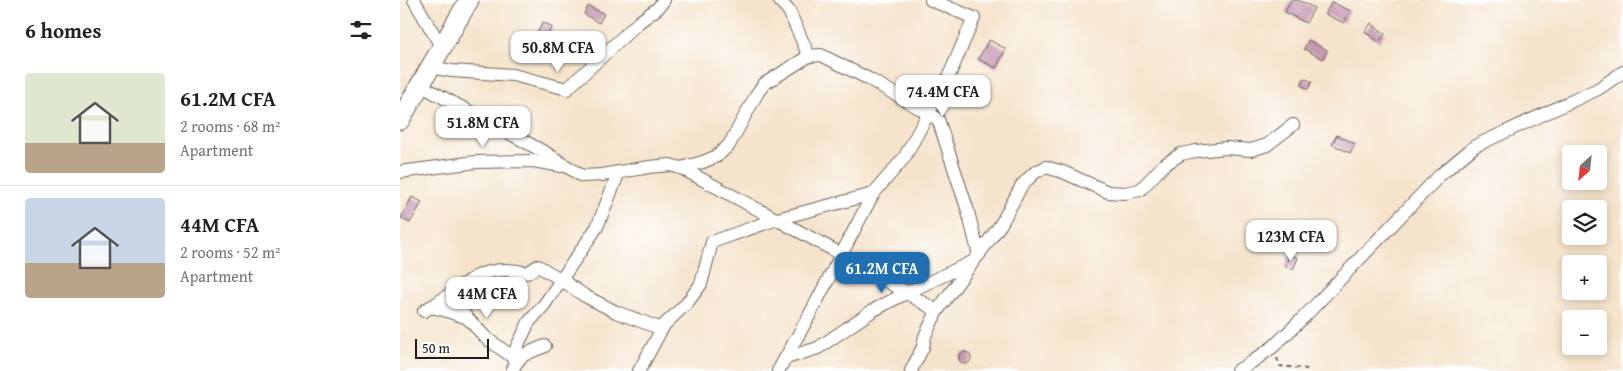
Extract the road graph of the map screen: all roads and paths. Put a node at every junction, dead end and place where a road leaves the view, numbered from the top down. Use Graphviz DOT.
graph roads {
  1 [pos="414,0"];
  2 [pos="469,0"];
  3 [pos="664,0"];
  4 [pos="779,0"];
  5 [pos="931,0"];
  6 [pos="442,48"];
  7 [pos="809,56"];
  8 [pos="430,67"];
  9 [pos="1623,72"];
  10 [pos="420,85"];
  11 [pos="929,114"];
  12 [pos="400,120"];
  13 [pos="1293,125"];
  14 [pos="567,167"];
  15 [pos="681,168"];
  16 [pos="400,172"];
  17 [pos="619,172"];
  18 [pos="873,194"];
  19 [pos="777,219"];
  20 [pos="841,254"];
  21 [pos="977,258"];
  22 [pos="562,280"];
  23 [pos="906,292"];
  24 [pos="447,296"];
  25 [pos="937,312"];
  26 [pos="467,318"];
  27 [pos="662,329"];
  28 [pos="545,346"];
  29 [pos="1274,346"];
  30 [pos="786,358"];
  31 [pos="513,363"];
  32 [pos="639,371"];
  33 [pos="778,371"];
  34 [pos="911,371"];
  35 [pos="1237,371"];
  36 [pos="1310,371"];
  1 -- 6 [label="street"];
  2 -- 6 [label="highway"];
  3 -- 8 [label="street"];
  4 -- 7 [label="street"];
  5 -- 11 [label="street"];
  6 -- 8 [label="highway"];
  7 -- 11 [label="street"];
  7 -- 15 [label="street"];
  8 -- 10 [label="highway"];
  9 -- 29 [label="street"];
  10 -- 12 [label="highway"];
  10 -- 14 [label="street"];
  11 -- 18 [label="street"];
  11 -- 21 [label="street"];
  13 -- 21 [label="street"];
  14 -- 16 [label="street"];
  14 -- 17 [label="street"];
  15 -- 17 [label="street"];
  15 -- 19 [label="street"];
  17 -- 22 [label="street"];
  18 -- 19 [label="street"];
  18 -- 20 [label="street"];
  19 -- 20 [label="street"];
  19 -- 27 [label="street"];
  20 -- 23 [label="street"];
  20 -- 30 [label="street"];
  21 -- 23 [label="street"];
  21 -- 25 [label="street"];
  22 -- 24 [label="street"];
  22 -- 27 [label="street"];
  22 -- 31 [label="street"];
  23 -- 25 [label="street"];
  23 -- 30 [label="street"];
  24 -- 26 [label="street"];
  24 -- 26 [label="street"];
  25 -- 34 [label="street"];
  26 -- 31 [label="street"];
  27 -- 32 [label="street"];
  28 -- 31 [label="street"];
  29 -- 35 [label="street"];
  29 -- 36 [label="path"];
  30 -- 33 [label="street"];
}
